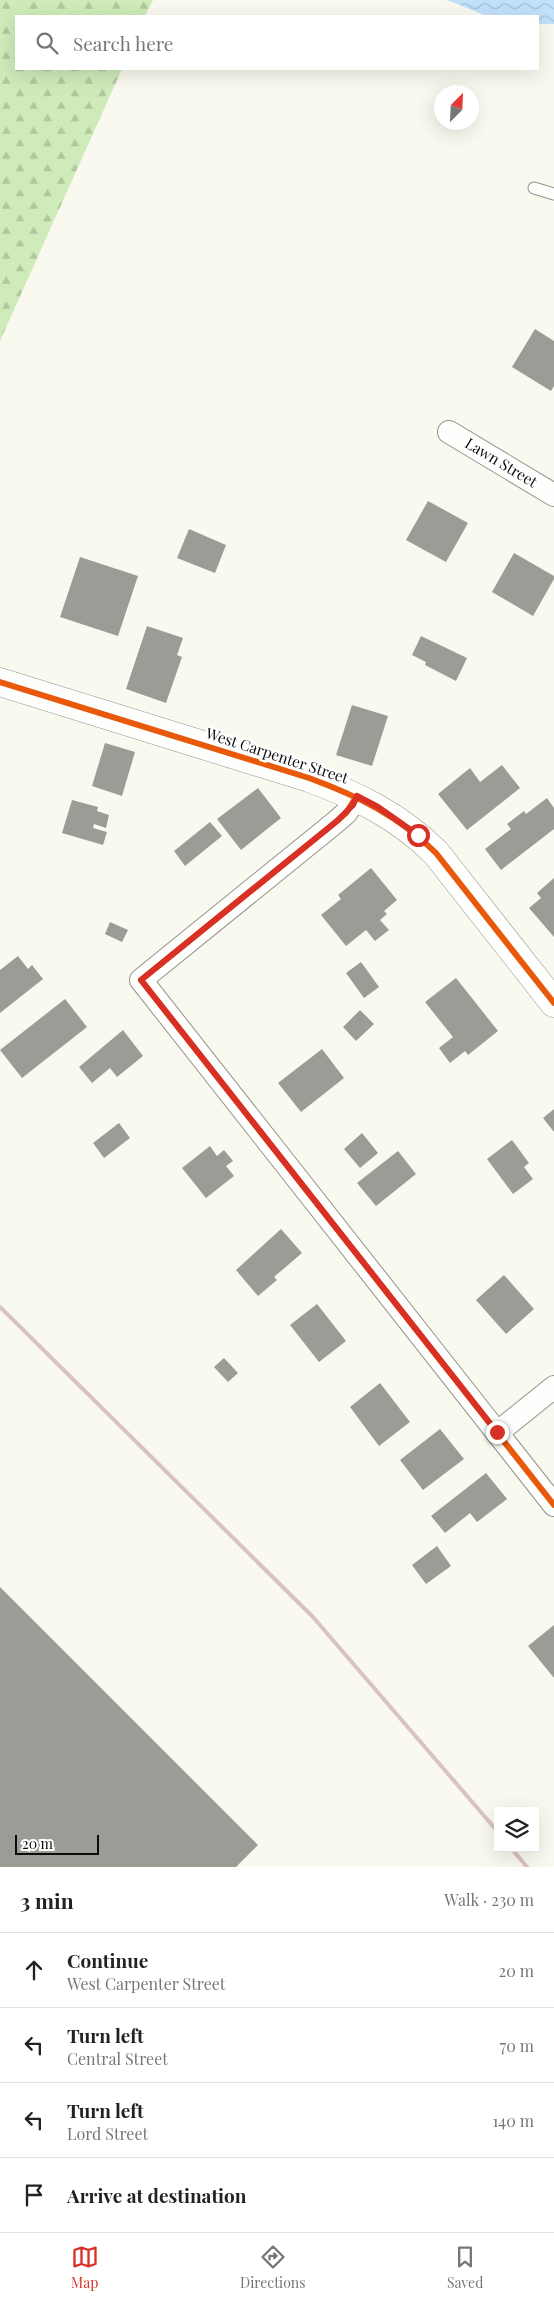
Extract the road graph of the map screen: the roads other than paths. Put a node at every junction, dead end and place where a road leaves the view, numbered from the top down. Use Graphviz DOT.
graph roads {
  1 [pos="534,188"];
  2 [pos="554,194"];
  3 [pos="449,432"];
  4 [pos="554,495"];
  5 [pos="0,682"];
  6 [pos="357,796"];
  7 [pos="554,1003"];
  8 [pos="554,1387"];
  9 [pos="497,1432"];
  10 [pos="554,1505"];
  1 -- 2 [label="lane"];
  3 -- 4 [label="street, Lawn Street"];
  5 -- 6 [label="street, West Carpenter Street"];
  6 -- 7 [label="street, West Carpenter Street"];
  6 -- 9 [label="street"];
  8 -- 9 [label="street"];
  9 -- 10 [label="street"];
}
